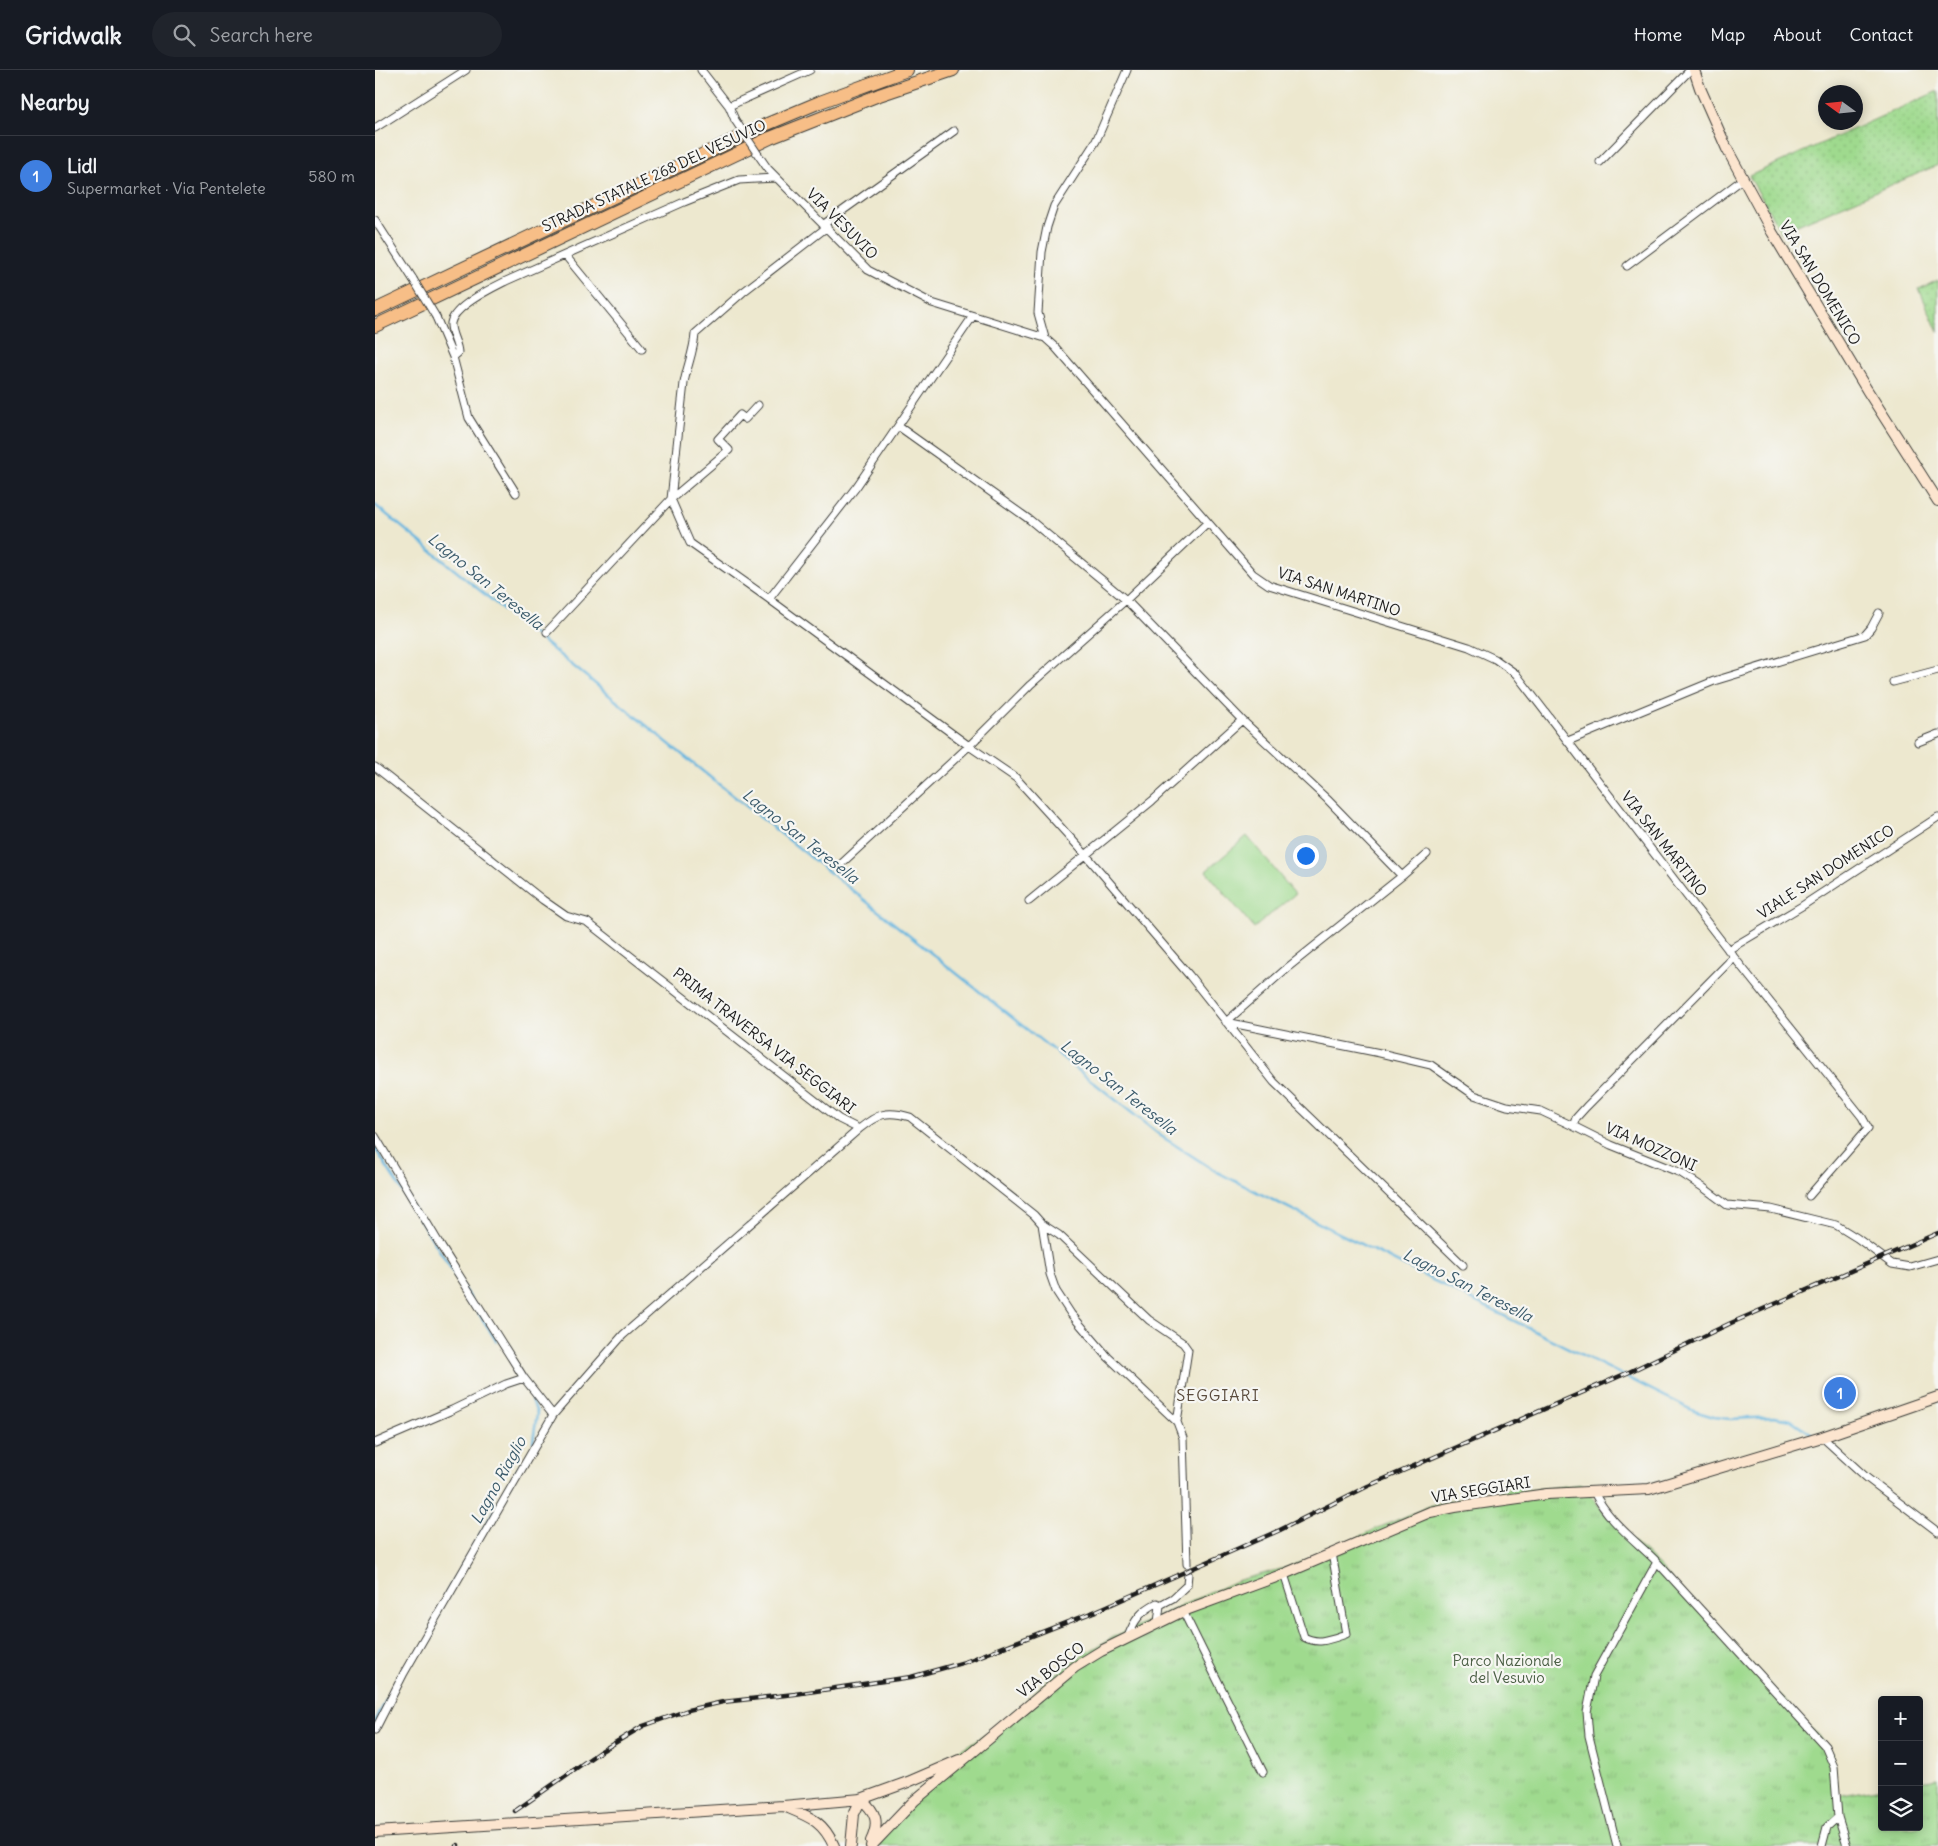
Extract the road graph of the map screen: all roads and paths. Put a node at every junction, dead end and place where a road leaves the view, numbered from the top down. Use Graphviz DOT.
graph roads {
  1 [pos="466,70"];
  2 [pos="701,70"];
  3 [pos="810,70"];
  4 [pos="907,70"];
  5 [pos="953,70"];
  6 [pos="1127,70"];
  7 [pos="1691,70"];
  8 [pos="1695,70"];
  9 [pos="729,106"];
  10 [pos="375,128"];
  11 [pos="954,131"];
  12 [pos="1600,162"];
  13 [pos="776,178"];
  14 [pos="1743,180"];
  15 [pos="375,220"];
  16 [pos="825,225"];
  17 [pos="565,255"];
  18 [pos="1627,266"];
  19 [pos="375,310"];
  20 [pos="973,316"];
  21 [pos="375,326"];
  22 [pos="1045,338"];
  23 [pos="642,349"];
  24 [pos="453,357"];
  25 [pos="758,405"];
  26 [pos="898,426"];
  27 [pos="516,493"];
  28 [pos="671,499"];
  29 [pos="1938,501"];
  30 [pos="1207,523"];
  31 [pos="769,599"];
  32 [pos="1125,600"];
  33 [pos="1879,613"];
  34 [pos="547,632"];
  35 [pos="1938,670"];
  36 [pos="1893,682"];
  37 [pos="1242,720"];
  38 [pos="1938,734"];
  39 [pos="1568,741"];
  40 [pos="1918,742"];
  41 [pos="969,746"];
  42 [pos="375,767"];
  43 [pos="1938,817"];
  44 [pos="1086,854"];
  45 [pos="1427,854"];
  46 [pos="840,865"];
  47 [pos="1402,876"];
  48 [pos="1029,901"];
  49 [pos="1731,953"];
  50 [pos="1226,1022"];
  51 [pos="1573,1126"];
  52 [pos="859,1129"];
  53 [pos="375,1136"];
  54 [pos="1809,1196"];
  55 [pos="1042,1224"];
  56 [pos="1938,1259"];
  57 [pos="1463,1266"];
  58 [pos="524,1378"];
  59 [pos="1938,1397"];
  60 [pos="553,1415"];
  61 [pos="1177,1422"];
  62 [pos="1822,1437"];
  63 [pos="375,1443"];
  64 [pos="1594,1492"];
  65 [pos="1938,1532"];
  66 [pos="1332,1554"];
  67 [pos="1657,1562"];
  68 [pos="1187,1564"];
  69 [pos="1188,1574"];
  70 [pos="1284,1574"];
  71 [pos="1160,1605"];
  72 [pos="1183,1611"];
  73 [pos="1158,1623"];
  74 [pos="1128,1637"];
  75 [pos="375,1730"];
  76 [pos="971,1754"];
  77 [pos="1263,1772"];
  78 [pos="861,1799"];
  79 [pos="783,1806"];
  80 [pos="1838,1817"];
  81 [pos="375,1832"];
  82 [pos="834,1846"];
  83 [pos="851,1846"];
  84 [pos="870,1846"];
  85 [pos="1617,1846"];
  86 [pos="1822,1846"];
  87 [pos="1847,1846"];
  1 -- 10 [label="street"];
  2 -- 9 [label="street, VIA VESUVIO"];
  3 -- 9 [label="street"];
  4 -- 19 [label="highway, STRADA STATALE 268 DEL VESUVIO"];
  5 -- 21 [label="highway, STRADA STATALE 268 DEL VESUVIO"];
  6 -- 22 [label="street, VIA SAN MARTINO"];
  7 -- 12 [label="street"];
  8 -- 14 [label="main road, VIA SAN DOMENICO"];
  9 -- 13 [label="street, VIA VESUVIO, bridge"];
  11 -- 16 [label="street"];
  13 -- 16 [label="street, VIA VESUVIO"];
  13 -- 17 [label="street"];
  14 -- 18 [label="street"];
  14 -- 29 [label="main road, VIA SAN DOMENICO"];
  15 -- 24 [label="street, bridge"];
  16 -- 20 [label="street, VIA VESUVIO"];
  16 -- 28 [label="street"];
  17 -- 23 [label="street"];
  17 -- 24 [label="street"];
  20 -- 22 [label="street, VIA VESUVIO"];
  20 -- 26 [label="street"];
  22 -- 30 [label="street, VIA SAN MARTINO"];
  24 -- 27 [label="street"];
  25 -- 28 [label="street"];
  26 -- 31 [label="street"];
  26 -- 32 [label="street"];
  28 -- 31 [label="street"];
  28 -- 34 [label="street"];
  30 -- 32 [label="street"];
  30 -- 39 [label="street, VIA SAN MARTINO"];
  31 -- 41 [label="street"];
  32 -- 37 [label="street"];
  32 -- 41 [label="street"];
  33 -- 39 [label="street"];
  35 -- 36 [label="street"];
  37 -- 44 [label="street"];
  37 -- 47 [label="street"];
  38 -- 40 [label="street"];
  39 -- 49 [label="street, VIA SAN MARTINO"];
  41 -- 44 [label="street"];
  41 -- 46 [label="street"];
  42 -- 52 [label="street, PRIMA TRAVERSA VIA SEGGIARI"];
  43 -- 49 [label="street, VIALE SAN DOMENICO"];
  44 -- 48 [label="street"];
  44 -- 50 [label="street"];
  45 -- 47 [label="street"];
  47 -- 50 [label="street"];
  49 -- 51 [label="street"];
  49 -- 54 [label="street, VIA SAN MARTINO"];
  50 -- 51 [label="street, VIA MOZZONI"];
  50 -- 57 [label="street"];
  51 -- 56 [label="street, VIA MOZZONI"];
  52 -- 55 [label="street, PRIMA TRAVERSA VIA SEGGIARI"];
  52 -- 60 [label="street"];
  53 -- 58 [label="street"];
  55 -- 61 [label="street"];
  55 -- 61 [label="street, PRIMA TRAVERSA VIA SEGGIARI"];
  58 -- 60 [label="street"];
  58 -- 63 [label="street"];
  59 -- 62 [label="main road, VIA SEGGIARI"];
  60 -- 75 [label="street"];
  61 -- 68 [label="street"];
  62 -- 64 [label="main road, VIA SEGGIARI"];
  62 -- 65 [label="street"];
  64 -- 66 [label="main road, VIA SEGGIARI"];
  64 -- 67 [label="street"];
  66 -- 70 [label="main road, VIA SEGGIARI"];
  66 -- 70 [label="street"];
  67 -- 80 [label="street"];
  67 -- 85 [label="street"];
  69 -- 71 [label="street"];
  70 -- 72 [label="main road, VIA SEGGIARI"];
  71 -- 73 [label="street"];
  71 -- 74 [label="street"];
  72 -- 73 [label="main road, VIA SEGGIARI"];
  72 -- 77 [label="street"];
  73 -- 74 [label="main road, VIA BOSCO"];
  74 -- 76 [label="main road, VIA BOSCO"];
  76 -- 78 [label="main road, VIA BOSCO"];
  76 -- 84 [label="main road, VIA BOSCO"];
  78 -- 79 [label="main road, VIA BOSCO"];
  78 -- 83 [label="main road"];
  78 -- 84 [label="main road"];
  79 -- 81 [label="main road, VIA BOSCO"];
  79 -- 82 [label="main road"];
  80 -- 86 [label="street"];
  80 -- 87 [label="street"];
}
